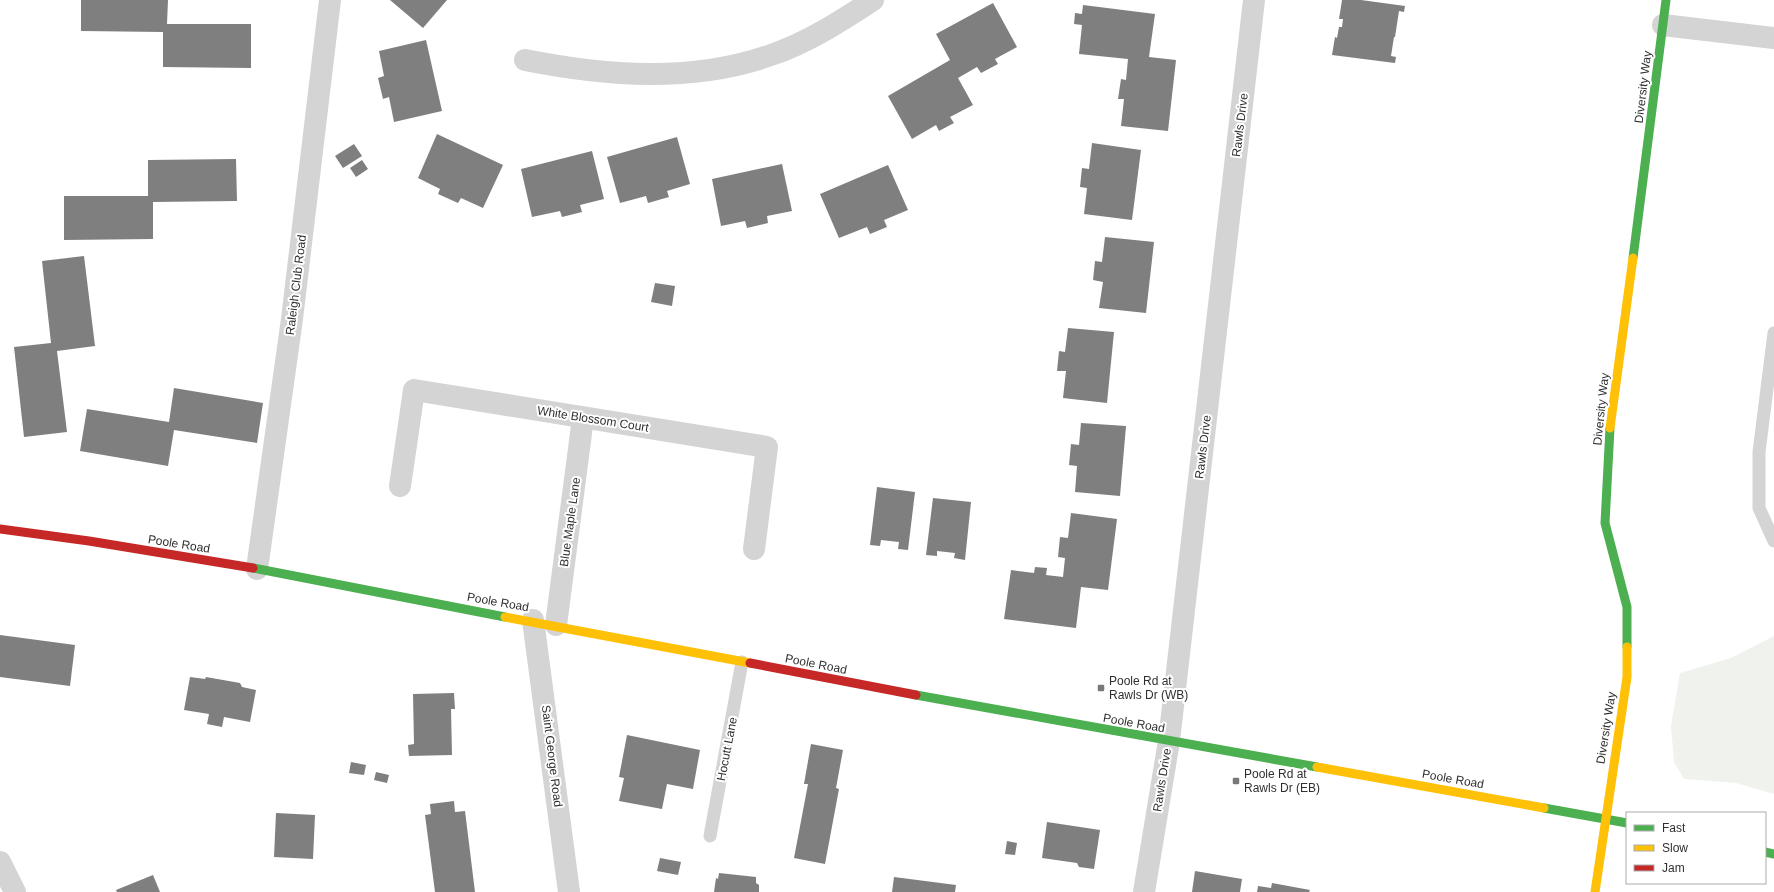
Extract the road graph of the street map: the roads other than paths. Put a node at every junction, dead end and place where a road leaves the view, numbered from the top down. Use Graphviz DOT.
graph roads {
  1 [pos="330,0"];
  2 [pos="873,0"];
  3 [pos="1254,0"];
  4 [pos="1666,0"];
  5 [pos="1663,25"];
  6 [pos="1774,38"];
  7 [pos="525,60"];
  8 [pos="1774,333"];
  9 [pos="583,418"];
  10 [pos="400,486"];
  11 [pos="0,530"];
  12 [pos="1774,541"];
  13 [pos="754,549"];
  14 [pos="257,569"];
  15 [pos="533,620"];
  16 [pos="556,625"];
  17 [pos="742,662"];
  18 [pos="1169,741"];
  19 [pos="1606,819"];
  20 [pos="1626,823"];
  21 [pos="710,836"];
  22 [pos="0,862"];
  23 [pos="15,892"];
  24 [pos="569,892"];
  25 [pos="1144,892"];
  26 [pos="1595,892"];
  1 -- 14 [label="street, Raleigh Club Road"];
  2 -- 7 [label="street"];
  3 -- 18 [label="street, Rawls Drive"];
  4 -- 5 [label="main road, Diversity Way"];
  5 -- 6 [label="street"];
  5 -- 19 [label="main road, Diversity Way"];
  8 -- 12 [label="lane"];
  9 -- 10 [label="street, White Blossom Court"];
  9 -- 13 [label="street, White Blossom Court"];
  9 -- 16 [label="street, Blue Maple Lane"];
  11 -- 14 [label="main road, Poole Road"];
  14 -- 15 [label="main road, Poole Road"];
  15 -- 16 [label="main road, Poole Road"];
  15 -- 24 [label="street, Saint George Road"];
  16 -- 17 [label="main road, Poole Road"];
  17 -- 18 [label="main road, Poole Road"];
  17 -- 21 [label="lane, Hocutt Lane"];
  18 -- 19 [label="main road, Poole Road"];
  18 -- 25 [label="street, Rawls Drive"];
  19 -- 20 [label="main road, Poole Road"];
  19 -- 26 [label="main road, Diversity Way"];
  22 -- 23 [label="street"];
}
